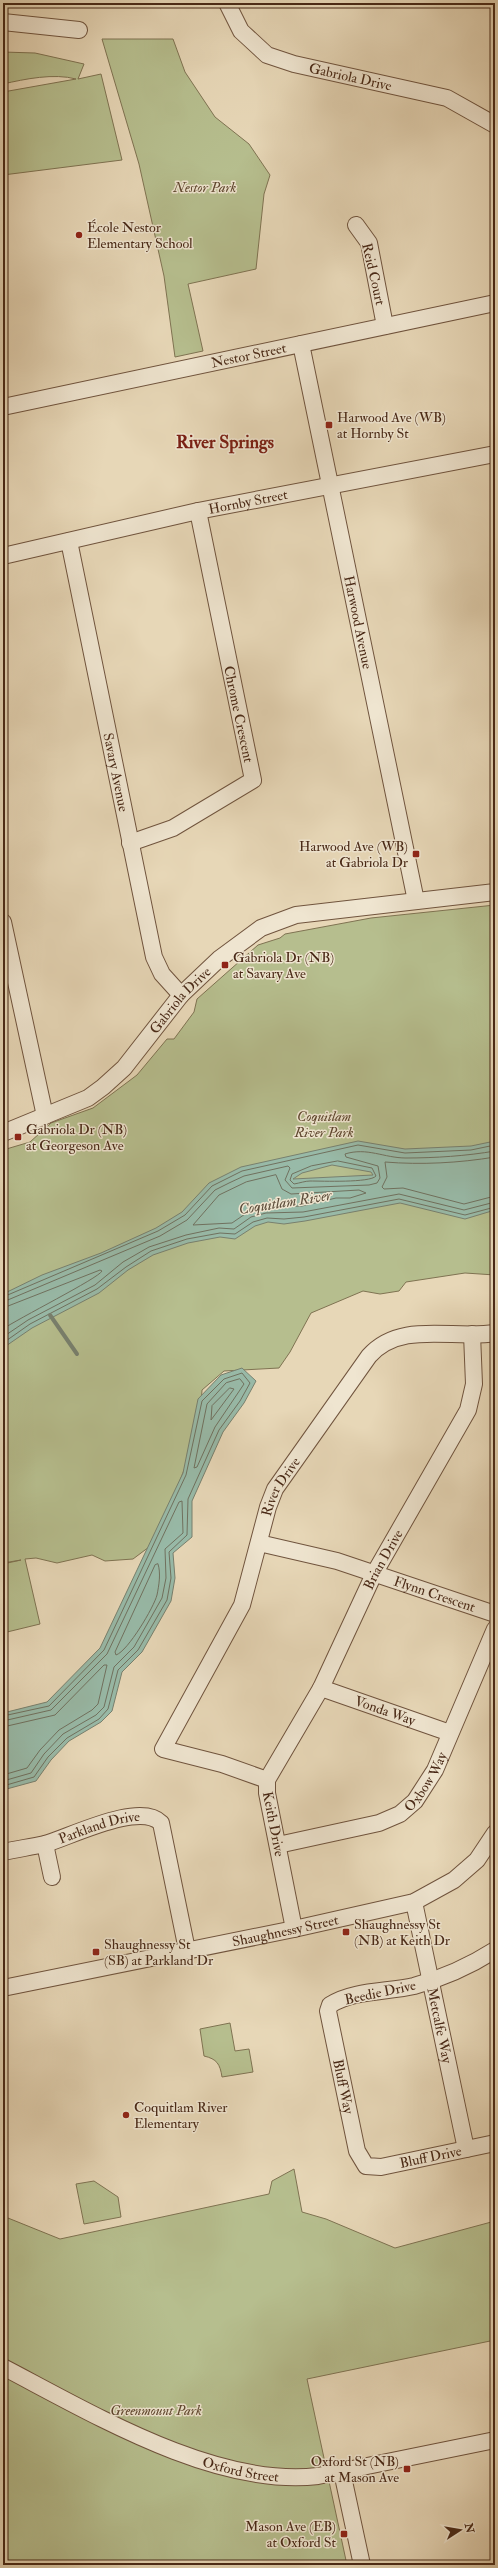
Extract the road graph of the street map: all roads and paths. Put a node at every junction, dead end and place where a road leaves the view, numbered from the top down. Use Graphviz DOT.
graph roads {
  1 [pos="227,3"];
  2 [pos="3,22"];
  3 [pos="79,30"];
  4 [pos="495,125"];
  5 [pos="356,225"];
  6 [pos="495,303"];
  7 [pos="385,326"];
  8 [pos="301,344"];
  9 [pos="3,407"];
  10 [pos="495,454"];
  11 [pos="330,485"];
  12 [pos="198,511"];
  13 [pos="69,541"];
  14 [pos="3,556"];
  15 [pos="130,843"];
  16 [pos="495,892"];
  17 [pos="416,900"];
  18 [pos="3,922"];
  19 [pos="181,995"];
  20 [pos="45,1116"];
  21 [pos="3,1133"];
  22 [pos="495,1333"];
  23 [pos="472,1334"];
  24 [pos="259,1543"];
  25 [pos="374,1574"];
  26 [pos="495,1614"];
  27 [pos="495,1630"];
  28 [pos="320,1688"];
  29 [pos="450,1733"];
  30 [pos="163,1749"];
  31 [pos="267,1780"];
  32 [pos="495,1833"];
  33 [pos="45,1844"];
  34 [pos="278,1845"];
  35 [pos="3,1852"];
  36 [pos="52,1877"];
  37 [pos="414,1902"];
  38 [pos="294,1928"];
  39 [pos="187,1950"];
  40 [pos="495,1950"];
  41 [pos="430,1980"];
  42 [pos="3,1988"];
  43 [pos="330,2005"];
  44 [pos="495,2143"];
  45 [pos="466,2149"];
  46 [pos="366,2166"];
  47 [pos="3,2367"];
  48 [pos="495,2440"];
  49 [pos="342,2472"];
  50 [pos="362,2565"];
  1 -- 4 [label="street, Gabriola Drive"];
  2 -- 3 [label="street"];
  5 -- 7 [label="street, Reid Court"];
  6 -- 7 [label="street, Nestor Street"];
  7 -- 8 [label="street, Nestor Street"];
  8 -- 9 [label="street, Nestor Street"];
  8 -- 11 [label="street, Harwood Avenue"];
  10 -- 11 [label="street, Hornby Street"];
  11 -- 12 [label="street, Hornby Street"];
  11 -- 17 [label="street, Harwood Avenue"];
  12 -- 13 [label="street, Hornby Street"];
  12 -- 15 [label="street, Chrome Crescent"];
  13 -- 14 [label="street, Hornby Street"];
  13 -- 15 [label="street, Savary Avenue"];
  15 -- 19 [label="street, Savary Avenue"];
  16 -- 17 [label="street, Gabriola Drive"];
  17 -- 19 [label="street, Gabriola Drive"];
  18 -- 20 [label="street"];
  19 -- 20 [label="street, Gabriola Drive"];
  20 -- 21 [label="street, Gabriola Drive"];
  22 -- 23 [label="street, River Drive"];
  23 -- 24 [label="street, River Drive"];
  23 -- 25 [label="street, Brian Drive"];
  24 -- 25 [label="street, Flynn Crescent"];
  24 -- 30 [label="street, River Drive"];
  25 -- 26 [label="street, Flynn Crescent"];
  25 -- 28 [label="street, Brian Drive"];
  27 -- 29 [label="street, Oxbow Way"];
  28 -- 29 [label="street, Vonda Way"];
  28 -- 31 [label="street, Brian Drive"];
  29 -- 34 [label="street, Oxbow Way"];
  30 -- 31 [label="street, Keith Drive"];
  31 -- 34 [label="street, Keith Drive"];
  32 -- 37 [label="street, Shaughnessy Street"];
  33 -- 35 [label="street, Parkland Drive"];
  33 -- 36 [label="street"];
  33 -- 39 [label="street, Parkland Drive"];
  34 -- 38 [label="street, Keith Drive"];
  37 -- 38 [label="street, Shaughnessy Street"];
  37 -- 41 [label="street, Metcalfe Way"];
  38 -- 39 [label="street, Shaughnessy Street"];
  39 -- 42 [label="street, Shaughnessy Street"];
  40 -- 41 [label="street, Beedie Drive"];
  41 -- 43 [label="street, Beedie Drive"];
  41 -- 45 [label="street, Metcalfe Way"];
  43 -- 46 [label="street, Bluff Way"];
  44 -- 45 [label="street, Bluff Drive"];
  45 -- 46 [label="street, Bluff Drive"];
  47 -- 49 [label="street, Oxford Street"];
  48 -- 49 [label="street, Oxford Street"];
  49 -- 50 [label="street"];
}
